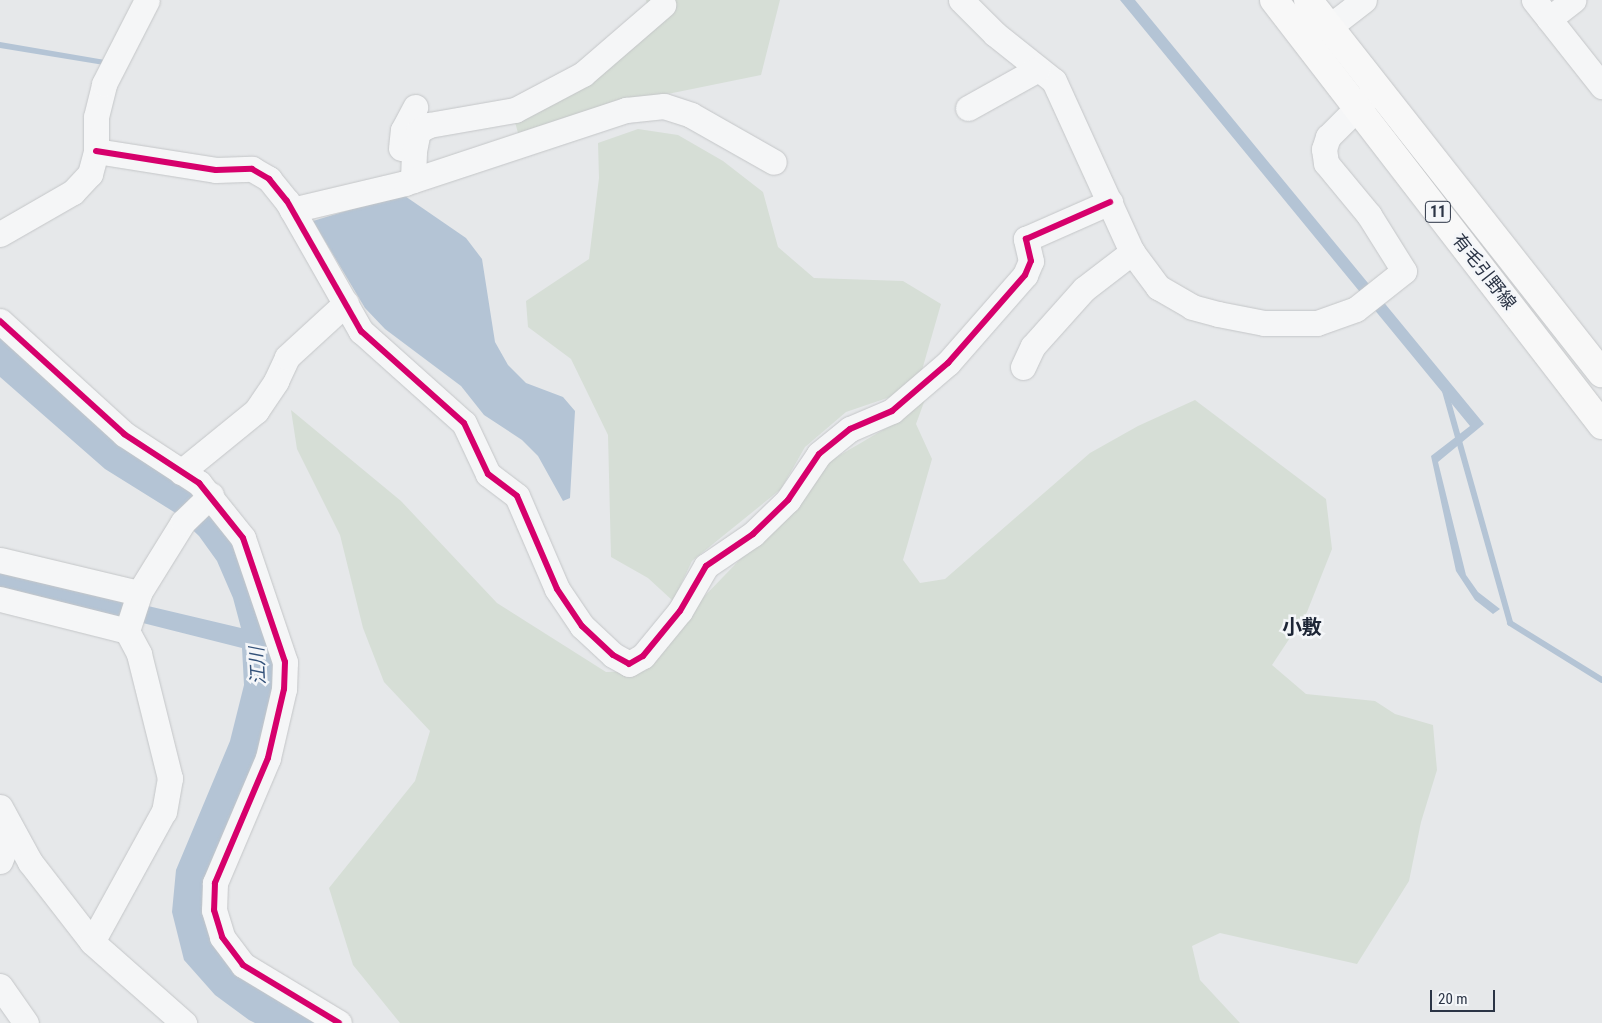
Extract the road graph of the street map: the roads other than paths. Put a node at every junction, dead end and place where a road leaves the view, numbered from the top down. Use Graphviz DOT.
graph roads {
  1 [pos="147,0"];
  2 [pos="961,0"];
  3 [pos="1274,0"];
  4 [pos="1308,0"];
  5 [pos="1364,0"];
  6 [pos="1573,0"];
  7 [pos="663,5"];
  8 [pos="1542,9"];
  9 [pos="1328,27"];
  10 [pos="1038,68"];
  11 [pos="1602,86"];
  12 [pos="1377,89"];
  13 [pos="1356,106"];
  14 [pos="415,107"];
  15 [pos="968,108"];
  16 [pos="96,151"];
  17 [pos="774,162"];
  18 [pos="409,182"];
  19 [pos="1110,202"];
  20 [pos="292,210"];
  21 [pos="0,234"];
  22 [pos="1132,252"];
  23 [pos="346,303"];
  24 [pos="0,321"];
  25 [pos="1023,367"];
  26 [pos="1602,372"];
  27 [pos="1602,425"];
  28 [pos="181,472"];
  29 [pos="211,495"];
  30 [pos="0,560"];
  31 [pos="139,593"];
  32 [pos="0,599"];
  33 [pos="127,631"];
  34 [pos="0,807"];
  35 [pos="12,832"];
  36 [pos="0,861"];
  37 [pos="92,942"];
  38 [pos="0,986"];
  39 [pos="26,1023"];
  40 [pos="184,1023"];
  41 [pos="339,1023"];
  1 -- 16 [label="street"];
  2 -- 10 [label="street"];
  3 -- 13 [label="main road, 有毛引野線 / 11"];
  4 -- 9 [label="main road, 有毛引野線 / 11"];
  5 -- 9 [label="street"];
  6 -- 8 [label="street"];
  7 -- 18 [label="street"];
  8 -- 11 [label="street"];
  9 -- 12 [label="main road, 有毛引野線 / 11"];
  10 -- 15 [label="street"];
  10 -- 19 [label="street"];
  12 -- 13 [label="street"];
  12 -- 26 [label="main road, 有毛引野線 / 11"];
  13 -- 22 [label="street"];
  13 -- 27 [label="main road, 有毛引野線 / 11"];
  14 -- 18 [label="street"];
  16 -- 20 [label="street"];
  16 -- 21 [label="street"];
  17 -- 18 [label="street"];
  18 -- 20 [label="street"];
  19 -- 22 [label="street"];
  19 -- 23 [label="street"];
  20 -- 23 [label="street"];
  22 -- 25 [label="street"];
  23 -- 28 [label="street"];
  24 -- 28 [label="street"];
  28 -- 29 [label="street"];
  29 -- 31 [label="street"];
  29 -- 41 [label="street"];
  30 -- 31 [label="street"];
  31 -- 33 [label="street"];
  32 -- 33 [label="street"];
  33 -- 37 [label="street"];
  34 -- 35 [label="street"];
  35 -- 36 [label="street"];
  35 -- 37 [label="street"];
  37 -- 40 [label="street"];
  38 -- 39 [label="street"];
}
